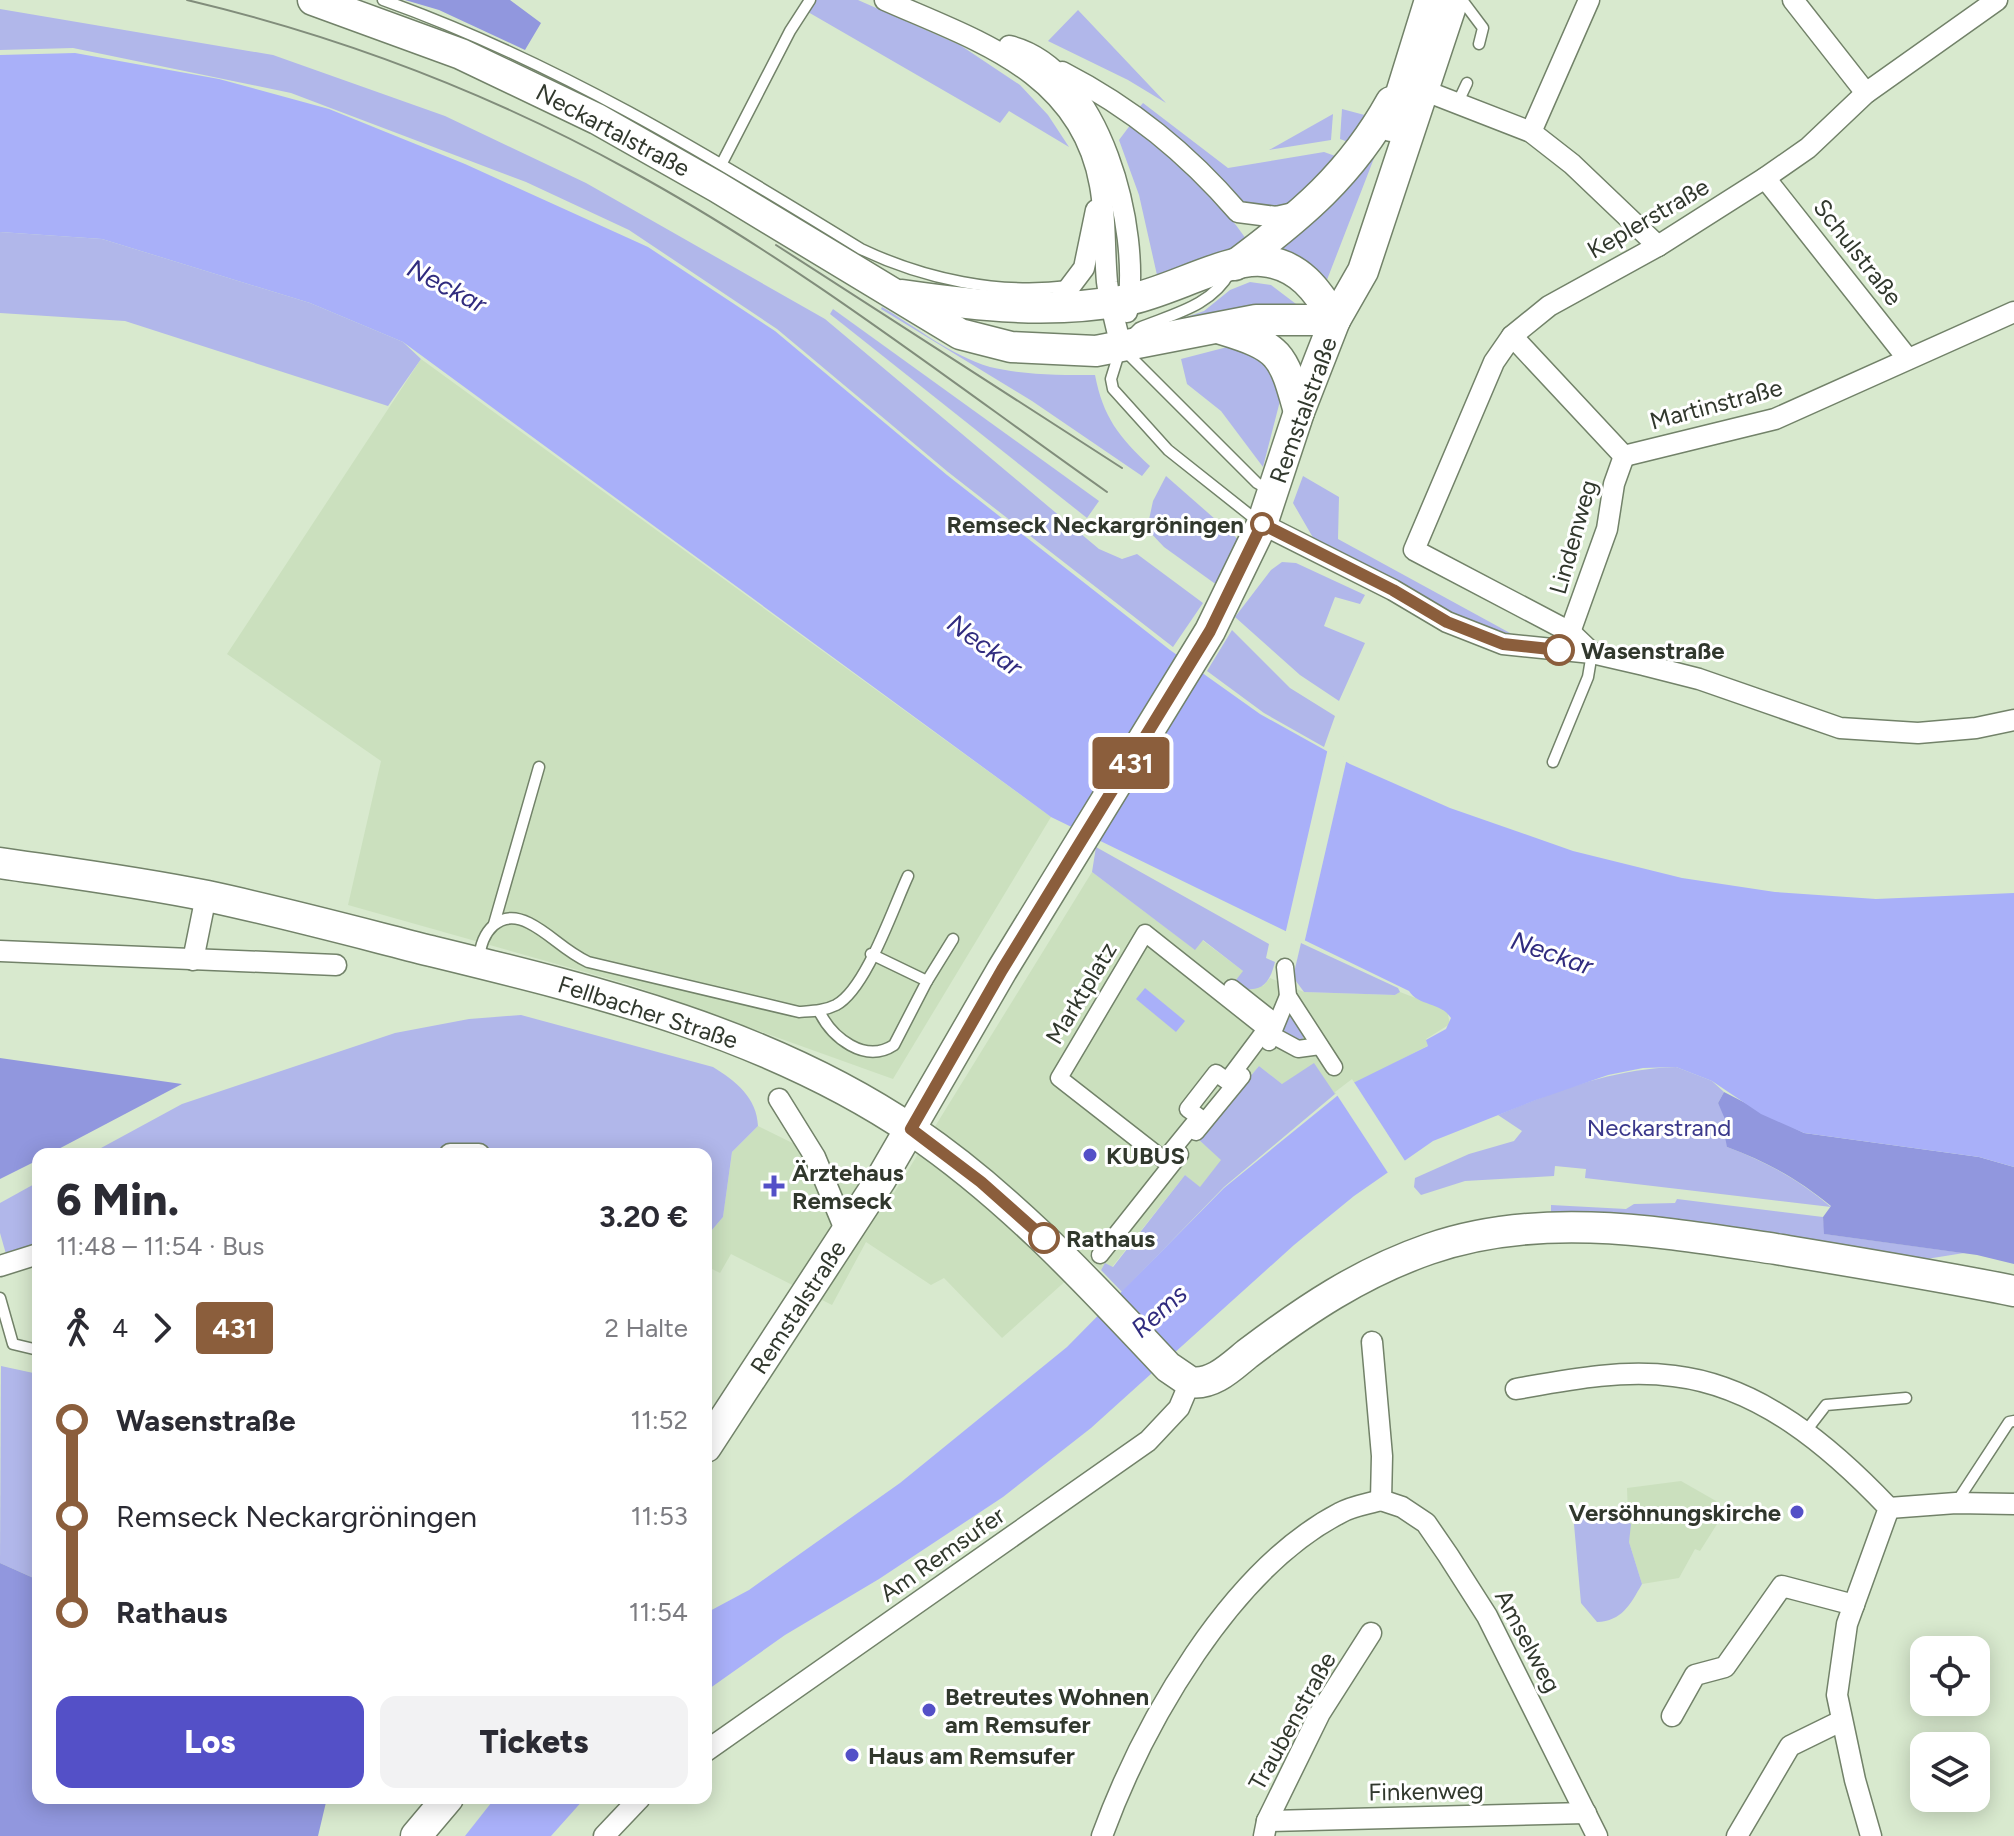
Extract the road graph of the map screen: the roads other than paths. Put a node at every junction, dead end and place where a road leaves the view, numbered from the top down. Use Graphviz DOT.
graph roads {
  1 [pos="313,0"];
  2 [pos="383,0"];
  3 [pos="810,0"];
  4 [pos="885,0"];
  5 [pos="1430,0"];
  6 [pos="1453,0"];
  7 [pos="1462,0"];
  8 [pos="1589,0"];
  9 [pos="1793,0"];
  10 [pos="1997,0"];
  11 [pos="1479,44"];
  12 [pos="990,46"];
  13 [pos="1042,62"];
  14 [pos="1467,83"];
  15 [pos="1414,84"];
  16 [pos="1866,93"];
  17 [pos="1458,102"];
  18 [pos="1531,132"];
  19 [pos="722,163"];
  20 [pos="1765,178"];
  21 [pos="1100,183"];
  22 [pos="1306,211"];
  23 [pos="1238,212"];
  24 [pos="1658,246"];
  25 [pos="1262,254"];
  26 [pos="1233,266"];
  27 [pos="1074,285"];
  28 [pos="896,294"];
  29 [pos="1120,301"];
  30 [pos="1053,309"];
  31 [pos="2014,312"];
  32 [pos="1335,320"];
  33 [pos="1215,327"];
  34 [pos="1512,336"];
  35 [pos="1121,347"];
  36 [pos="1908,359"];
  37 [pos="1299,412"];
  38 [pos="1624,456"];
  39 [pos="1274,493"];
  40 [pos="1262,524"];
  41 [pos="1570,632"];
  42 [pos="1592,653"];
  43 [pos="2014,720"];
  44 [pos="1553,762"];
  45 [pos="539,767"];
  46 [pos="0,863"];
  47 [pos="908,876"];
  48 [pos="206,896"];
  49 [pos="494,924"];
  50 [pos="1152,938"];
  51 [pos="953,939"];
  52 [pos="0,951"];
  53 [pos="871,954"];
  54 [pos="193,960"];
  55 [pos="478,962"];
  56 [pos="336,965"];
  57 [pos="1285,967"];
  58 [pos="927,981"];
  59 [pos="1288,996"];
  60 [pos="819,1011"];
  61 [pos="1274,1029"];
  62 [pos="1320,1046"];
  63 [pos="1334,1067"];
  64 [pos="779,1099"];
  65 [pos="911,1129"];
  66 [pos="1180,1147"];
  67 [pos="846,1232"];
  68 [pos="1100,1255"];
  69 [pos="32,1256"];
  70 [pos="0,1266"];
  71 [pos="2014,1291"];
  72 [pos="0,1298"];
  73 [pos="1372,1342"];
  74 [pos="32,1349"];
  75 [pos="1184,1379"];
  76 [pos="1516,1389"];
  77 [pos="1906,1398"];
  78 [pos="2014,1421"];
  79 [pos="1806,1431"];
  80 [pos="712,1438"];
  81 [pos="1381,1500"];
  82 [pos="1956,1503"];
  83 [pos="2014,1504"];
  84 [pos="1889,1508"];
  85 [pos="1854,1605"];
  86 [pos="1371,1633"];
  87 [pos="1672,1716"];
  88 [pos="1841,1721"];
  89 [pos="712,1747"];
  90 [pos="443,1804"];
  91 [pos="634,1804"];
  92 [pos="1586,1813"];
  93 [pos="1266,1829"];
  94 [pos="416,1836"];
  95 [pos="604,1836"];
  96 [pos="1102,1836"];
  97 [pos="1597,1836"];
  98 [pos="1737,1836"];
  99 [pos="1871,1836"];
  1 -- 28 [label="main road, Neckartalstraße"];
  2 -- 19 [label="lane"];
  3 -- 19 [label="lane"];
  4 -- 12 [label="street"];
  5 -- 15 [label="main road, Remstalstraße"];
  6 -- 15 [label="main road, Remstalstraße"];
  7 -- 11 [label="lane"];
  8 -- 18 [label="street"];
  9 -- 16 [label="street"];
  10 -- 16 [label="street, Keplerstraße"];
  12 -- 13 [label="street"];
  12 -- 21 [label="street"];
  13 -- 23 [label="street"];
  13 -- 29 [label="street"];
  14 -- 17 [label="lane"];
  15 -- 17 [label="street"];
  15 -- 22 [label="main road"];
  15 -- 32 [label="main road, Remstalstraße"];
  16 -- 20 [label="street, Keplerstraße"];
  17 -- 18 [label="street"];
  18 -- 24 [label="street"];
  19 -- 27 [label="lane"];
  20 -- 24 [label="street, Keplerstraße"];
  20 -- 36 [label="street, Schulstraße"];
  21 -- 27 [label="street"];
  21 -- 29 [label="street"];
  22 -- 23 [label="street"];
  22 -- 25 [label="main road"];
  23 -- 25 [label="street"];
  24 -- 34 [label="street, Keplerstraße"];
  25 -- 26 [label="main road, Neckartalstraße"];
  25 -- 32 [label="main road"];
  26 -- 29 [label="main road, Neckartalstraße"];
  26 -- 35 [label="lane"];
  27 -- 30 [label="street"];
  28 -- 30 [label="main road, Neckartalstraße"];
  28 -- 35 [label="main road, Neckartalstraße"];
  29 -- 30 [label="main road, Neckartalstraße"];
  29 -- 35 [label="street"];
  31 -- 36 [label="street, Martinstraße"];
  32 -- 33 [label="main road, Neckartalstraße"];
  32 -- 37 [label="main road, Remstalstraße"];
  33 -- 35 [label="main road, Neckartalstraße"];
  33 -- 37 [label="main road"];
  34 -- 38 [label="street"];
  34 -- 41 [label="street, Keplerstraße"];
  35 -- 39 [label="lane"];
  35 -- 40 [label="lane"];
  36 -- 38 [label="street, Martinstraße"];
  37 -- 39 [label="main road, Remstalstraße"];
  38 -- 41 [label="street, Lindenweg"];
  39 -- 40 [label="main road, Remstalstraße"];
  40 -- 42 [label="street"];
  40 -- 65 [label="main road, Remstalstraße"];
  41 -- 42 [label="street"];
  42 -- 43 [label="street"];
  42 -- 44 [label="lane"];
  45 -- 49 [label="lane"];
  46 -- 48 [label="main road, Fellbacher Straße"];
  47 -- 53 [label="lane"];
  48 -- 54 [label="street"];
  48 -- 55 [label="main road, Fellbacher Straße"];
  49 -- 55 [label="lane"];
  49 -- 60 [label="lane"];
  50 -- 61 [label="street, Marktplatz"];
  50 -- 66 [label="street, Marktplatz"];
  50 -- 66 [label="street, Marktplatz"];
  51 -- 58 [label="lane"];
  52 -- 54 [label="street"];
  53 -- 58 [label="lane"];
  53 -- 60 [label="lane"];
  54 -- 56 [label="street"];
  55 -- 65 [label="main road, Fellbacher Straße"];
  57 -- 59 [label="street"];
  58 -- 60 [label="lane"];
  59 -- 61 [label="street, Marktplatz"];
  59 -- 62 [label="street"];
  61 -- 62 [label="street, Marktplatz"];
  61 -- 66 [label="street, Marktplatz"];
  62 -- 63 [label="street"];
  64 -- 67 [label="street"];
  65 -- 67 [label="main road, Remstalstraße"];
  65 -- 75 [label="main road, Fellbacher Straße"];
  66 -- 68 [label="street, Marktplatz"];
  67 -- 80 [label="main road, Remstalstraße"];
  69 -- 70 [label="street"];
  71 -- 75 [label="main road"];
  72 -- 74 [label="lane"];
  73 -- 81 [label="street"];
  75 -- 89 [label="street, Am Remsufer"];
  76 -- 79 [label="street"];
  77 -- 79 [label="lane"];
  78 -- 82 [label="lane"];
  79 -- 84 [label="street"];
  81 -- 92 [label="street, Amselweg"];
  81 -- 96 [label="street"];
  82 -- 83 [label="street"];
  82 -- 84 [label="street"];
  84 -- 85 [label="street"];
  85 -- 87 [label="street"];
  85 -- 88 [label="street"];
  86 -- 93 [label="street, Traubenstraße"];
  88 -- 98 [label="street"];
  88 -- 99 [label="street"];
  90 -- 94 [label="main road"];
  91 -- 95 [label="street"];
  92 -- 93 [label="street, Finkenweg"];
  92 -- 97 [label="street, Amselweg"];
}
